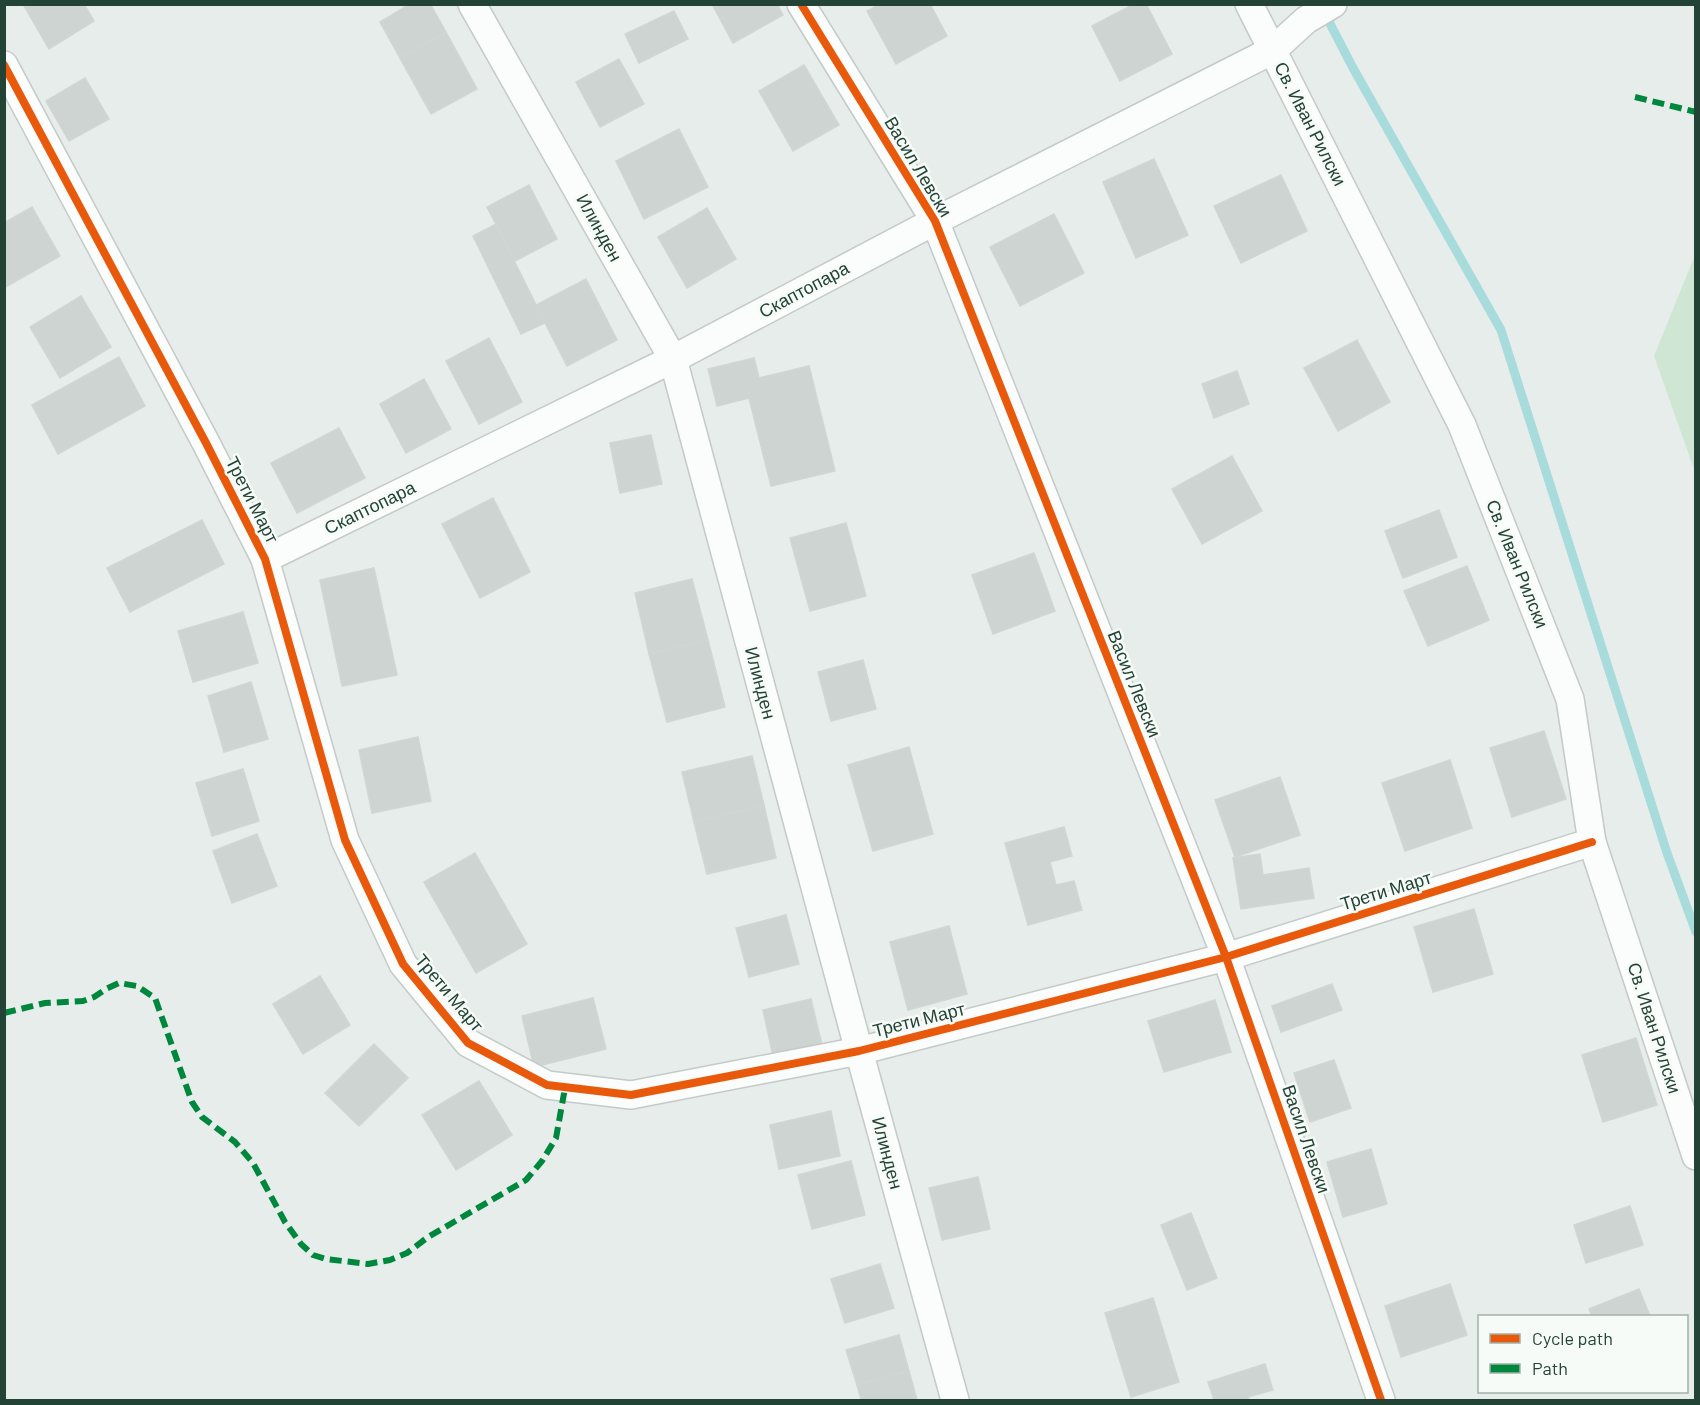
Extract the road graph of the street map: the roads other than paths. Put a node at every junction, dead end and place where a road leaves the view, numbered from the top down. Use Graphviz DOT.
graph roads {
  1 [pos="472,4"];
  2 [pos="801,4"];
  3 [pos="1249,4"];
  4 [pos="1333,4"];
  5 [pos="1273,51"];
  6 [pos="4,65"];
  7 [pos="935,221"];
  8 [pos="673,359"];
  9 [pos="265,559"];
  10 [pos="1592,842"];
  11 [pos="1226,957"];
  12 [pos="859,1051"];
  13 [pos="1695,1156"];
  14 [pos="955,1401"];
  15 [pos="1381,1401"];
  1 -- 8 [label="street, Илинден"];
  2 -- 7 [label="street, Васил Левски"];
  3 -- 5 [label="street, Св. Иван Рилски"];
  4 -- 5 [label="street, Скаптопара"];
  5 -- 7 [label="street, Скаптопара"];
  5 -- 10 [label="street, Св. Иван Рилски"];
  6 -- 9 [label="street, Трети Март"];
  7 -- 8 [label="street, Скаптопара"];
  7 -- 11 [label="street, Васил Левски"];
  8 -- 9 [label="street, Скаптопара"];
  8 -- 12 [label="street, Илинден"];
  9 -- 12 [label="street, Трети Март"];
  10 -- 11 [label="street, Трети Март"];
  10 -- 13 [label="street, Св. Иван Рилски"];
  11 -- 12 [label="street, Трети Март"];
  11 -- 15 [label="street, Васил Левски"];
  12 -- 14 [label="street, Илинден"];
}
